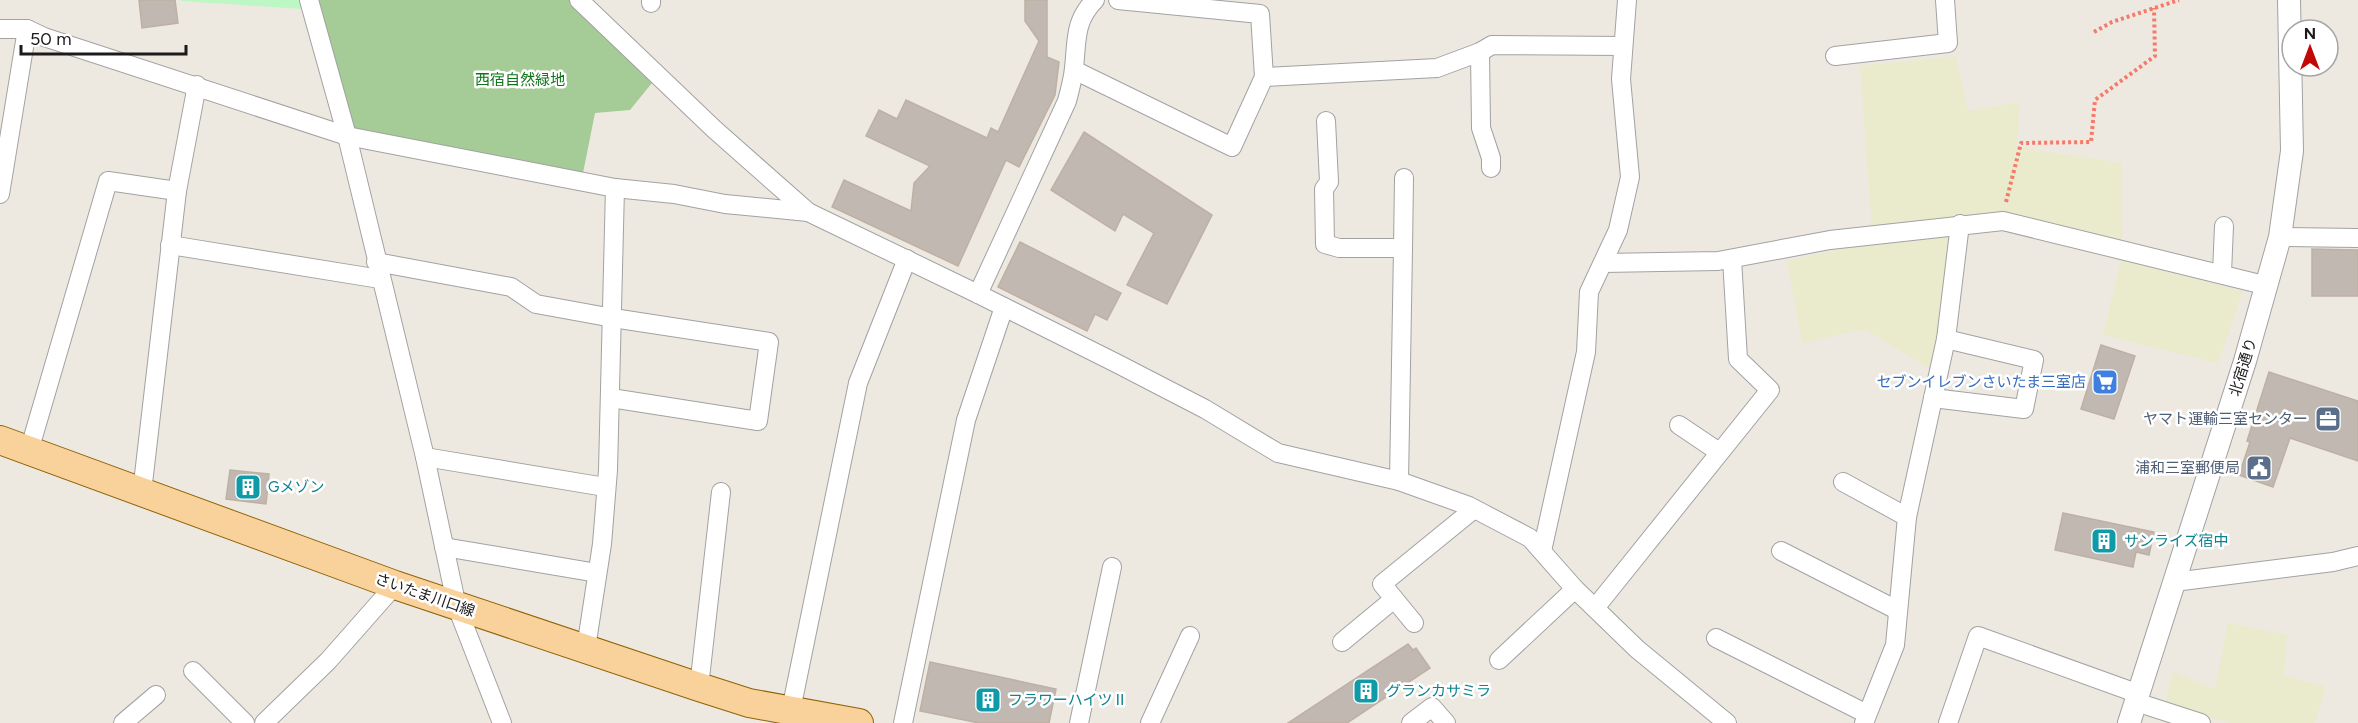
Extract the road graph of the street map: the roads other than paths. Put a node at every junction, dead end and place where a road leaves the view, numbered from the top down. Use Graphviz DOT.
graph roads {
  1 [pos="309,0"];
  2 [pos="579,0"];
  3 [pos="1095,0"];
  4 [pos="1118,0"];
  5 [pos="1627,0"];
  6 [pos="1945,0"];
  7 [pos="2289,0"];
  8 [pos="0,29"];
  9 [pos="27,30"];
  10 [pos="1623,46"];
  11 [pos="1480,52"];
  12 [pos="1834,56"];
  13 [pos="1074,70"];
  14 [pos="1264,77"];
  15 [pos="197,86"];
  16 [pos="1326,121"];
  17 [pos="347,136"];
  18 [pos="1491,168"];
  19 [pos="1404,178"];
  20 [pos="615,188"];
  21 [pos="177,190"];
  22 [pos="0,194"];
  23 [pos="808,212"];
  24 [pos="1960,224"];
  25 [pos="2224,226"];
  26 [pos="2280,237"];
  27 [pos="2358,238"];
  28 [pos="170,245"];
  29 [pos="1403,248"];
  30 [pos="907,259"];
  31 [pos="1732,259"];
  32 [pos="1603,263"];
  33 [pos="378,270"];
  34 [pos="2222,273"];
  35 [pos="2268,286"];
  36 [pos="978,294"];
  37 [pos="1004,307"];
  38 [pos="613,318"];
  39 [pos="1946,339"];
  40 [pos="610,398"];
  41 [pos="1933,398"];
  42 [pos="1679,425"];
  43 [pos="0,440"];
  44 [pos="29,451"];
  45 [pos="1719,452"];
  46 [pos="425,457"];
  47 [pos="1399,481"];
  48 [pos="1843,482"];
  49 [pos="605,487"];
  50 [pos="142,492"];
  51 [pos="721,492"];
  52 [pos="1474,508"];
  53 [pos="1907,517"];
  54 [pos="444,547"];
  55 [pos="1542,551"];
  56 [pos="1781,551"];
  57 [pos="2358,556"];
  58 [pos="1112,567"];
  59 [pos="597,573"];
  60 [pos="2174,582"];
  61 [pos="395,585"];
  62 [pos="1575,589"];
  63 [pos="1394,598"];
  64 [pos="458,607"];
  65 [pos="1595,608"];
  66 [pos="1897,610"];
  67 [pos="1414,623"];
  68 [pos="1190,636"];
  69 [pos="1716,638"];
  70 [pos="1342,642"];
  71 [pos="586,648"];
  72 [pos="1499,660"];
  73 [pos="193,671"];
  74 [pos="699,687"];
  75 [pos="156,695"];
  76 [pos="2135,706"];
  77 [pos="791,715"];
  78 [pos="1866,718"];
  79 [pos="123,723"];
  80 [pos="244,723"];
  81 [pos="264,723"];
  82 [pos="502,723"];
  83 [pos="859,723"];
  84 [pos="903,723"];
  85 [pos="1079,723"];
  86 [pos="1150,723"];
  87 [pos="1411,723"];
  88 [pos="1446,723"];
  89 [pos="1727,723"];
  90 [pos="1948,723"];
  91 [pos="2200,723"];
  1 -- 17 [label="street"];
  2 -- 23 [label="street"];
  3 -- 13 [label="street"];
  4 -- 14 [label="street"];
  5 -- 10 [label="street"];
  6 -- 12 [label="street"];
  7 -- 26 [label="street, 北宿通り"];
  8 -- 9 [label="street"];
  9 -- 15 [label="street"];
  9 -- 22 [label="street"];
  10 -- 11 [label="street"];
  10 -- 32 [label="street"];
  11 -- 14 [label="street"];
  11 -- 18 [label="street"];
  13 -- 14 [label="street"];
  13 -- 36 [label="street"];
  15 -- 17 [label="street"];
  15 -- 21 [label="street"];
  16 -- 29 [label="street"];
  17 -- 20 [label="street"];
  17 -- 33 [label="street"];
  19 -- 29 [label="street"];
  20 -- 23 [label="street"];
  20 -- 38 [label="street"];
  21 -- 28 [label="street"];
  21 -- 44 [label="street"];
  23 -- 30 [label="street"];
  24 -- 31 [label="street"];
  24 -- 34 [label="street"];
  24 -- 39 [label="street"];
  25 -- 34 [label="street"];
  26 -- 27 [label="street"];
  26 -- 35 [label="street, 北宿通り"];
  28 -- 33 [label="street"];
  28 -- 50 [label="street"];
  29 -- 47 [label="street"];
  30 -- 36 [label="street"];
  30 -- 77 [label="street"];
  31 -- 32 [label="street"];
  31 -- 45 [label="street"];
  32 -- 55 [label="street"];
  33 -- 38 [label="street"];
  33 -- 46 [label="street"];
  34 -- 35 [label="street"];
  35 -- 60 [label="street, 北宿通り"];
  36 -- 37 [label="street"];
  37 -- 47 [label="street"];
  37 -- 84 [label="street"];
  38 -- 40 [label="street"];
  38 -- 40 [label="street"];
  39 -- 41 [label="street"];
  39 -- 41 [label="street"];
  40 -- 49 [label="street"];
  41 -- 53 [label="street"];
  42 -- 45 [label="street"];
  43 -- 44 [label="main road, さいたま川口線"];
  44 -- 50 [label="main road, さいたま川口線"];
  45 -- 65 [label="street"];
  46 -- 49 [label="street"];
  46 -- 54 [label="street"];
  47 -- 52 [label="street"];
  48 -- 53 [label="street"];
  49 -- 59 [label="street"];
  50 -- 61 [label="main road, さいたま川口線"];
  51 -- 74 [label="street"];
  52 -- 55 [label="street"];
  52 -- 63 [label="street"];
  53 -- 66 [label="street"];
  54 -- 59 [label="street"];
  54 -- 64 [label="street"];
  55 -- 62 [label="street"];
  56 -- 66 [label="street"];
  57 -- 60 [label="street"];
  58 -- 85 [label="street"];
  59 -- 71 [label="street"];
  60 -- 76 [label="street, 北宿通り"];
  61 -- 64 [label="main road, さいたま川口線"];
  61 -- 81 [label="street"];
  62 -- 65 [label="street"];
  62 -- 72 [label="street"];
  63 -- 67 [label="street"];
  63 -- 70 [label="street"];
  64 -- 71 [label="main road, さいたま川口線"];
  64 -- 82 [label="street"];
  65 -- 89 [label="street"];
  66 -- 78 [label="street"];
  68 -- 86 [label="street"];
  69 -- 78 [label="street"];
  71 -- 74 [label="main road, さいたま川口線"];
  73 -- 80 [label="street"];
  74 -- 77 [label="main road, さいたま川口線"];
  75 -- 79 [label="street"];
  76 -- 90 [label="street"];
  76 -- 91 [label="street"];
  77 -- 83 [label="main road, さいたま川口線"];
  87 -- 88 [label="street"];
}
